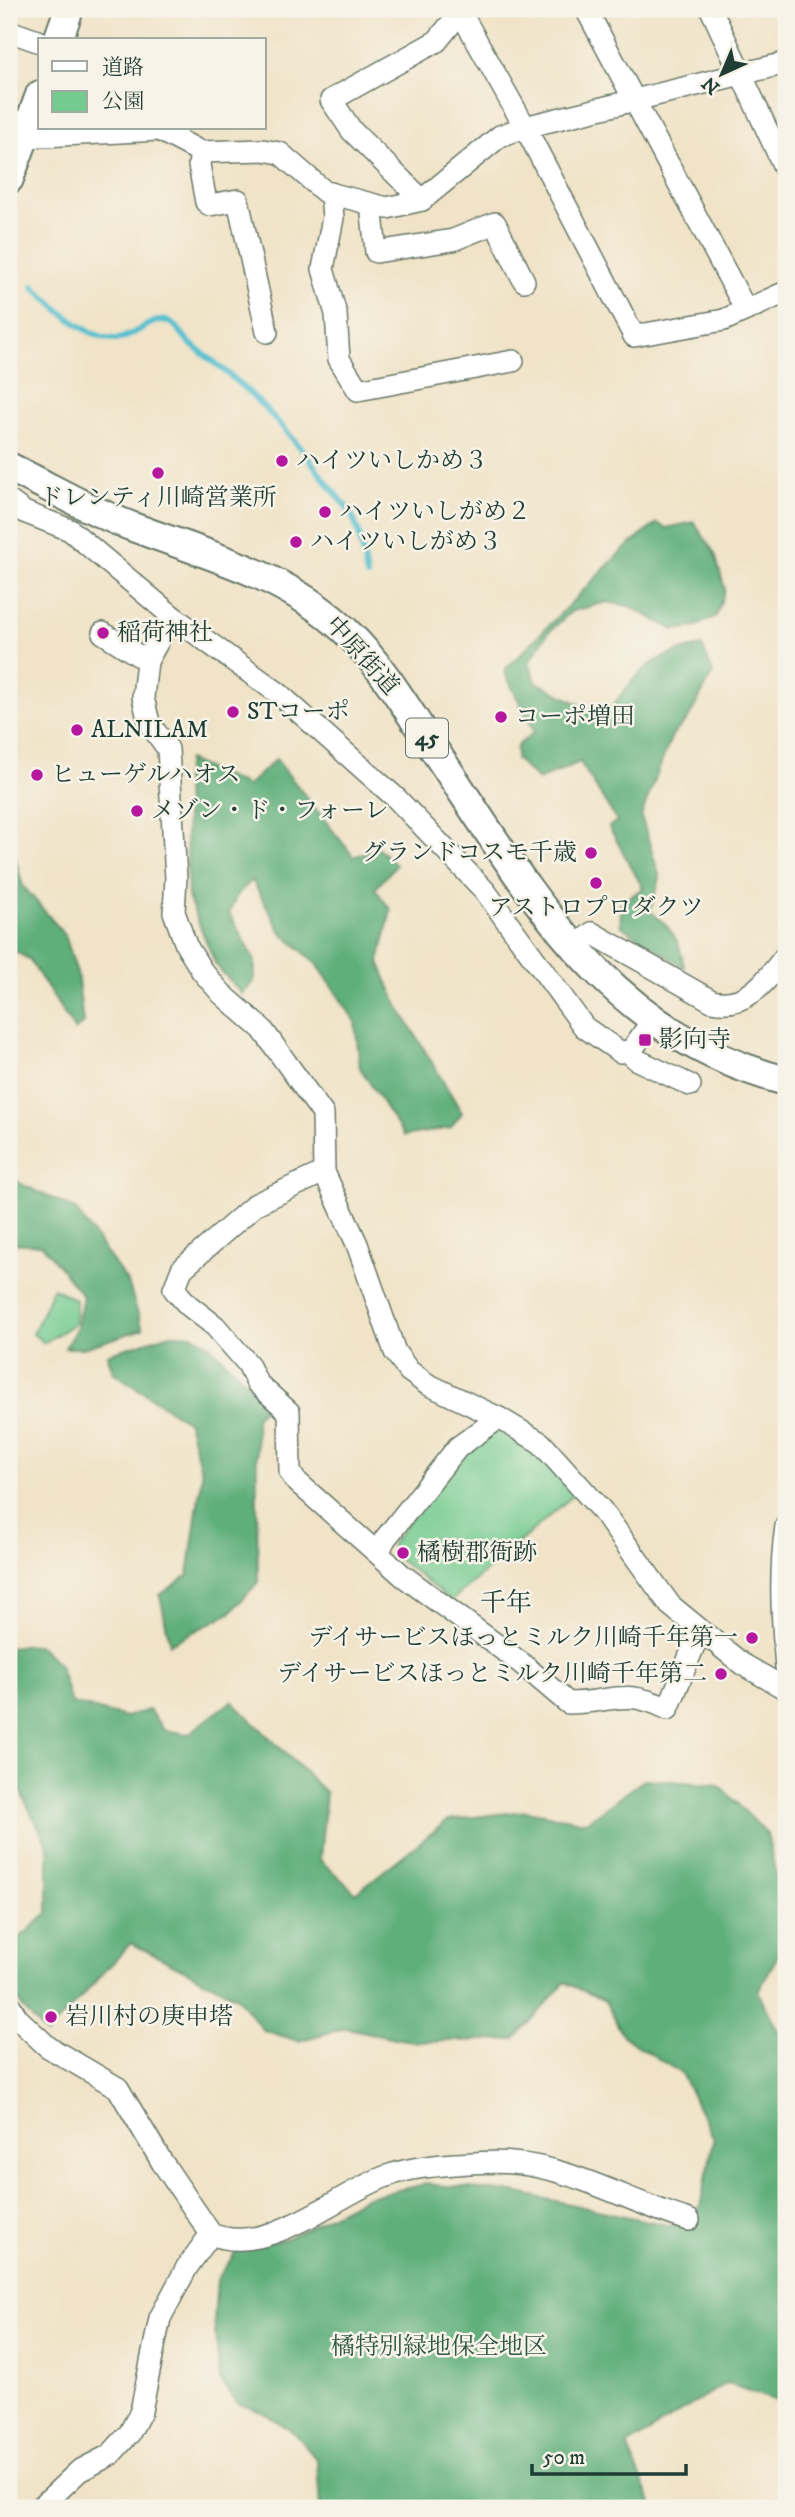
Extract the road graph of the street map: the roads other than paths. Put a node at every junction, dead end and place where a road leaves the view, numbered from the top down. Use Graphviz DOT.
graph roads {
  1 [pos="69,9"];
  2 [pos="586,9"];
  3 [pos="711,9"];
  4 [pos="462,11"];
  5 [pos="9,31"];
  6 [pos="59,38"];
  7 [pos="38,41"];
  8 [pos="786,63"];
  9 [pos="742,73"];
  10 [pos="38,99"];
  11 [pos="634,101"];
  12 [pos="525,127"];
  13 [pos="24,137"];
  14 [pos="201,152"];
  15 [pos="786,171"];
  16 [pos="9,180"];
  17 [pos="331,193"];
  18 [pos="422,200"];
  19 [pos="371,204"];
  20 [pos="524,281"];
  21 [pos="786,292"];
  22 [pos="746,310"];
  23 [pos="267,332"];
  24 [pos="513,361"];
  25 [pos="9,467"];
  26 [pos="9,501"];
  27 [pos="172,616"];
  28 [pos="103,634"];
  29 [pos="147,661"];
  30 [pos="572,949"];
  31 [pos="786,955"];
  32 [pos="652,1021"];
  33 [pos="631,1051"];
  34 [pos="786,1081"];
  35 [pos="690,1085"];
  36 [pos="324,1172"];
  37 [pos="499,1418"];
  38 [pos="786,1526"];
  39 [pos="378,1552"];
  40 [pos="700,1631"];
  41 [pos="786,1667"];
  42 [pos="786,1689"];
  43 [pos="9,2004"];
  44 [pos="689,2220"];
  45 [pos="211,2234"];
  46 [pos="40,2508"];
  1 -- 6 [label="main road"];
  2 -- 11 [label="street"];
  3 -- 9 [label="street"];
  4 -- 12 [label="street"];
  4 -- 18 [label="street"];
  5 -- 7 [label="street"];
  8 -- 9 [label="street"];
  9 -- 11 [label="street"];
  9 -- 15 [label="street"];
  10 -- 13 [label="main road"];
  11 -- 12 [label="street"];
  11 -- 22 [label="street"];
  12 -- 18 [label="street"];
  12 -- 22 [label="street"];
  13 -- 14 [label="street"];
  13 -- 16 [label="main road"];
  14 -- 17 [label="street"];
  14 -- 23 [label="street"];
  17 -- 19 [label="street"];
  17 -- 24 [label="street"];
  18 -- 19 [label="street"];
  19 -- 20 [label="street"];
  21 -- 22 [label="street"];
  25 -- 30 [label="main road, 中原街道 / 45"];
  26 -- 27 [label="street"];
  27 -- 29 [label="street"];
  27 -- 33 [label="street"];
  28 -- 29 [label="street"];
  29 -- 36 [label="street"];
  30 -- 31 [label="street"];
  30 -- 32 [label="main road, 中原街道 / 45"];
  32 -- 33 [label="street"];
  32 -- 34 [label="main road, 中原街道 / 45"];
  33 -- 35 [label="street"];
  36 -- 37 [label="street"];
  36 -- 39 [label="street"];
  37 -- 39 [label="street"];
  37 -- 40 [label="street"];
  38 -- 41 [label="street"];
  39 -- 40 [label="street"];
  40 -- 42 [label="street"];
  43 -- 45 [label="street"];
  44 -- 45 [label="street"];
  45 -- 46 [label="street"];
}
